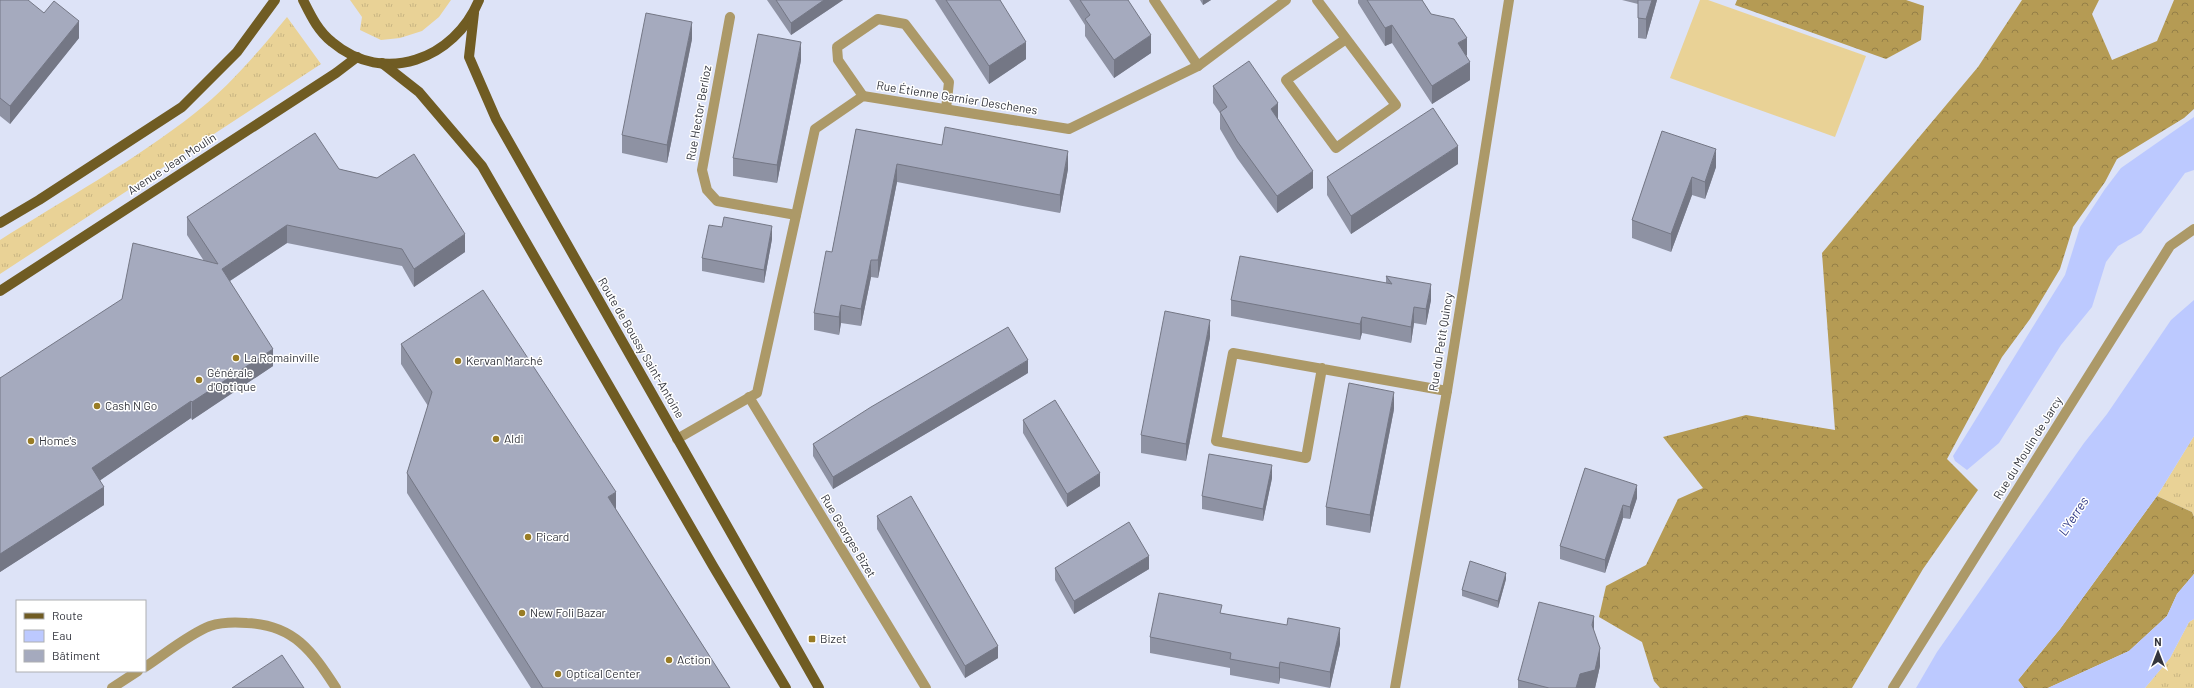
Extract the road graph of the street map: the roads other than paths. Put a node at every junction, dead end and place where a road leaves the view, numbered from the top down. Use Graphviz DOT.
graph roads {
  1 [pos="275,0"];
  2 [pos="303,0"];
  3 [pos="479,0"];
  4 [pos="1154,0"];
  5 [pos="1286,0"];
  6 [pos="1317,0"];
  7 [pos="1509,0"];
  8 [pos="474,13"];
  9 [pos="730,17"];
  10 [pos="1346,39"];
  11 [pos="357,57"];
  12 [pos="382,63"];
  13 [pos="1198,66"];
  14 [pos="863,96"];
  15 [pos="946,109"];
  16 [pos="796,215"];
  17 [pos="0,223"];
  18 [pos="2194,229"];
  19 [pos="0,291"];
  20 [pos="1322,368"];
  21 [pos="1447,391"];
  22 [pos="749,397"];
  23 [pos="677,439"];
  24 [pos="146,666"];
  25 [pos="136,672"];
  26 [pos="112,688"];
  27 [pos="336,688"];
  28 [pos="786,688"];
  29 [pos="819,688"];
  30 [pos="926,688"];
  31 [pos="1395,688"];
  32 [pos="1893,688"];
  1 -- 17 [label="main road"];
  2 -- 11 [label="main road"];
  3 -- 8 [label="main road"];
  4 -- 13 [label="street"];
  5 -- 13 [label="street, Rue Étienne Garnier Deschenes"];
  6 -- 10 [label="street"];
  7 -- 21 [label="street, Rue du Petit Quincy"];
  8 -- 12 [label="main road"];
  8 -- 23 [label="main road, Route de Boussy Saint-Antoine"];
  9 -- 16 [label="street, Rue Hector Berlioz"];
  10 -- 10 [label="street"];
  11 -- 12 [label="main road"];
  11 -- 19 [label="main road, Avenue Jean Moulin"];
  12 -- 28 [label="main road"];
  13 -- 15 [label="street, Rue Étienne Garnier Deschenes"];
  14 -- 15 [label="street, Rue Étienne Garnier Deschenes"];
  14 -- 15 [label="street"];
  14 -- 16 [label="street, Rue Étienne Garnier Deschenes"];
  16 -- 22 [label="street, Rue Étienne Garnier Deschenes"];
  18 -- 32 [label="street, Rue du Moulin de Jarcy"];
  20 -- 20 [label="street"];
  20 -- 21 [label="street"];
  21 -- 31 [label="street, Rue du Petit Quincy"];
  22 -- 23 [label="street, Rue Étienne Garnier Deschenes"];
  22 -- 30 [label="street, Rue Georges Bizet"];
  23 -- 29 [label="main road, Route de Boussy Saint-Antoine"];
  24 -- 27 [label="street"];
  25 -- 26 [label="street"];
}
